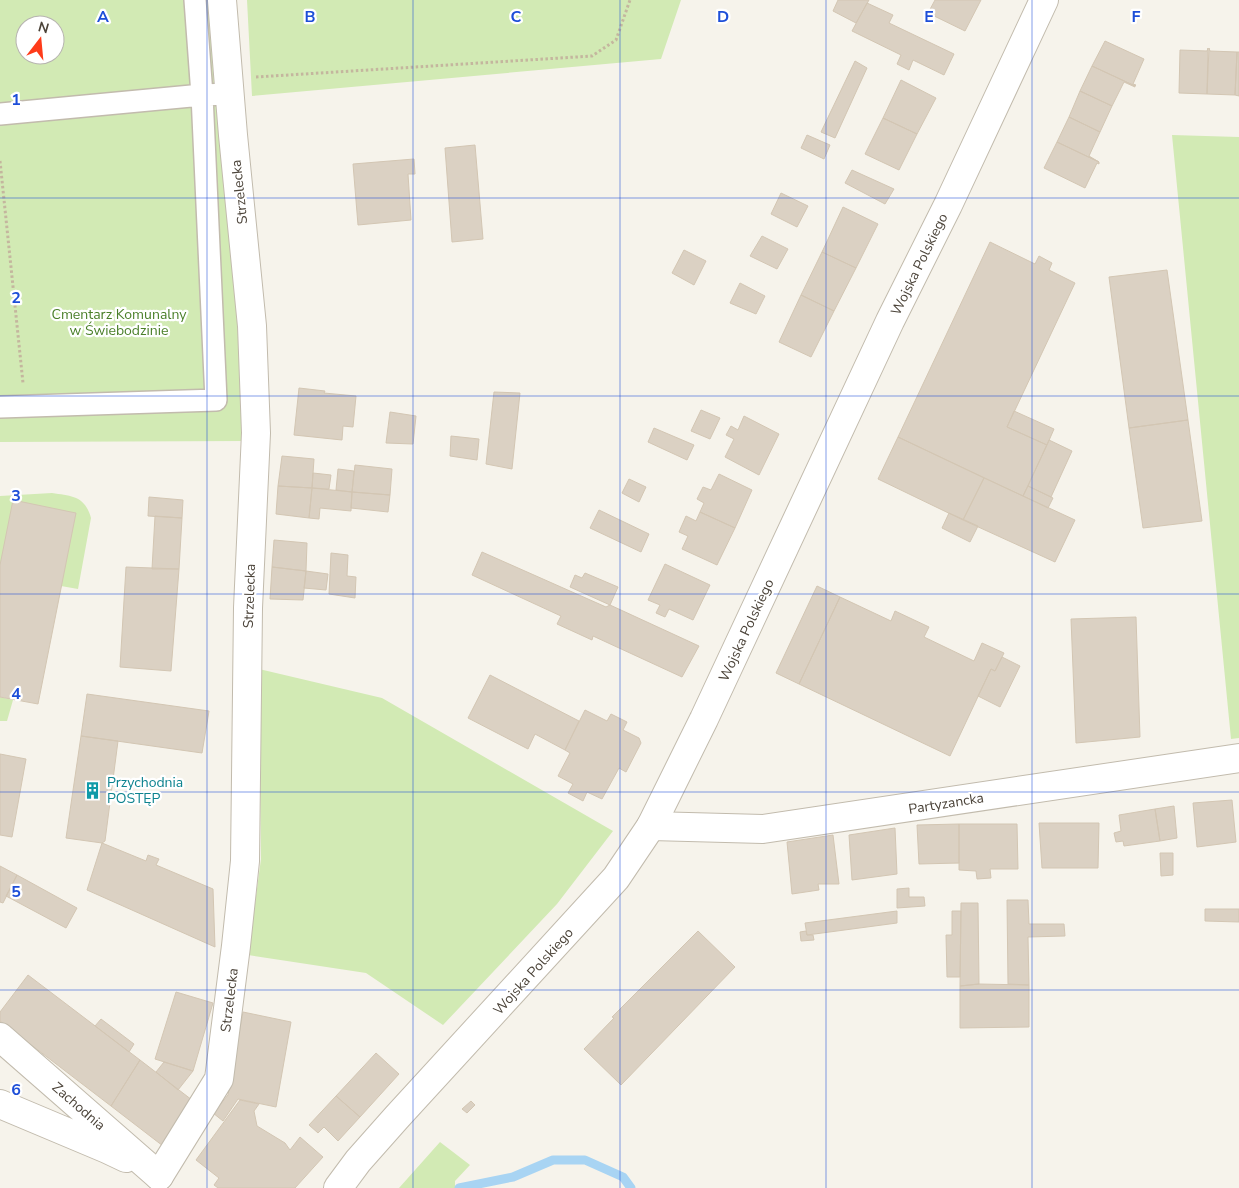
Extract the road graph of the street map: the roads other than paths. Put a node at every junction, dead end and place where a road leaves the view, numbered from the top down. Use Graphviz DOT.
graph roads {
  1 [pos="195,0"];
  2 [pos="222,0"];
  3 [pos="1044,0"];
  4 [pos="229,86"];
  5 [pos="202,95"];
  6 [pos="0,114"];
  7 [pos="0,407"];
  8 [pos="1239,758"];
  9 [pos="651,826"];
  10 [pos="0,1037"];
  11 [pos="0,1104"];
  12 [pos="164,1182"];
  13 [pos="338,1188"];
  1 -- 5 [label="street"];
  2 -- 4 [label="street, Strzelecka"];
  3 -- 9 [label="street, Wojska Polskiego"];
  4 -- 5 [label="street"];
  4 -- 12 [label="street, Strzelecka"];
  5 -- 6 [label="street"];
  5 -- 7 [label="street"];
  8 -- 9 [label="street, Partyzancka"];
  9 -- 13 [label="street, Wojska Polskiego"];
  10 -- 12 [label="street, Zachodnia"];
  11 -- 12 [label="street, Zachodnia"];
}
